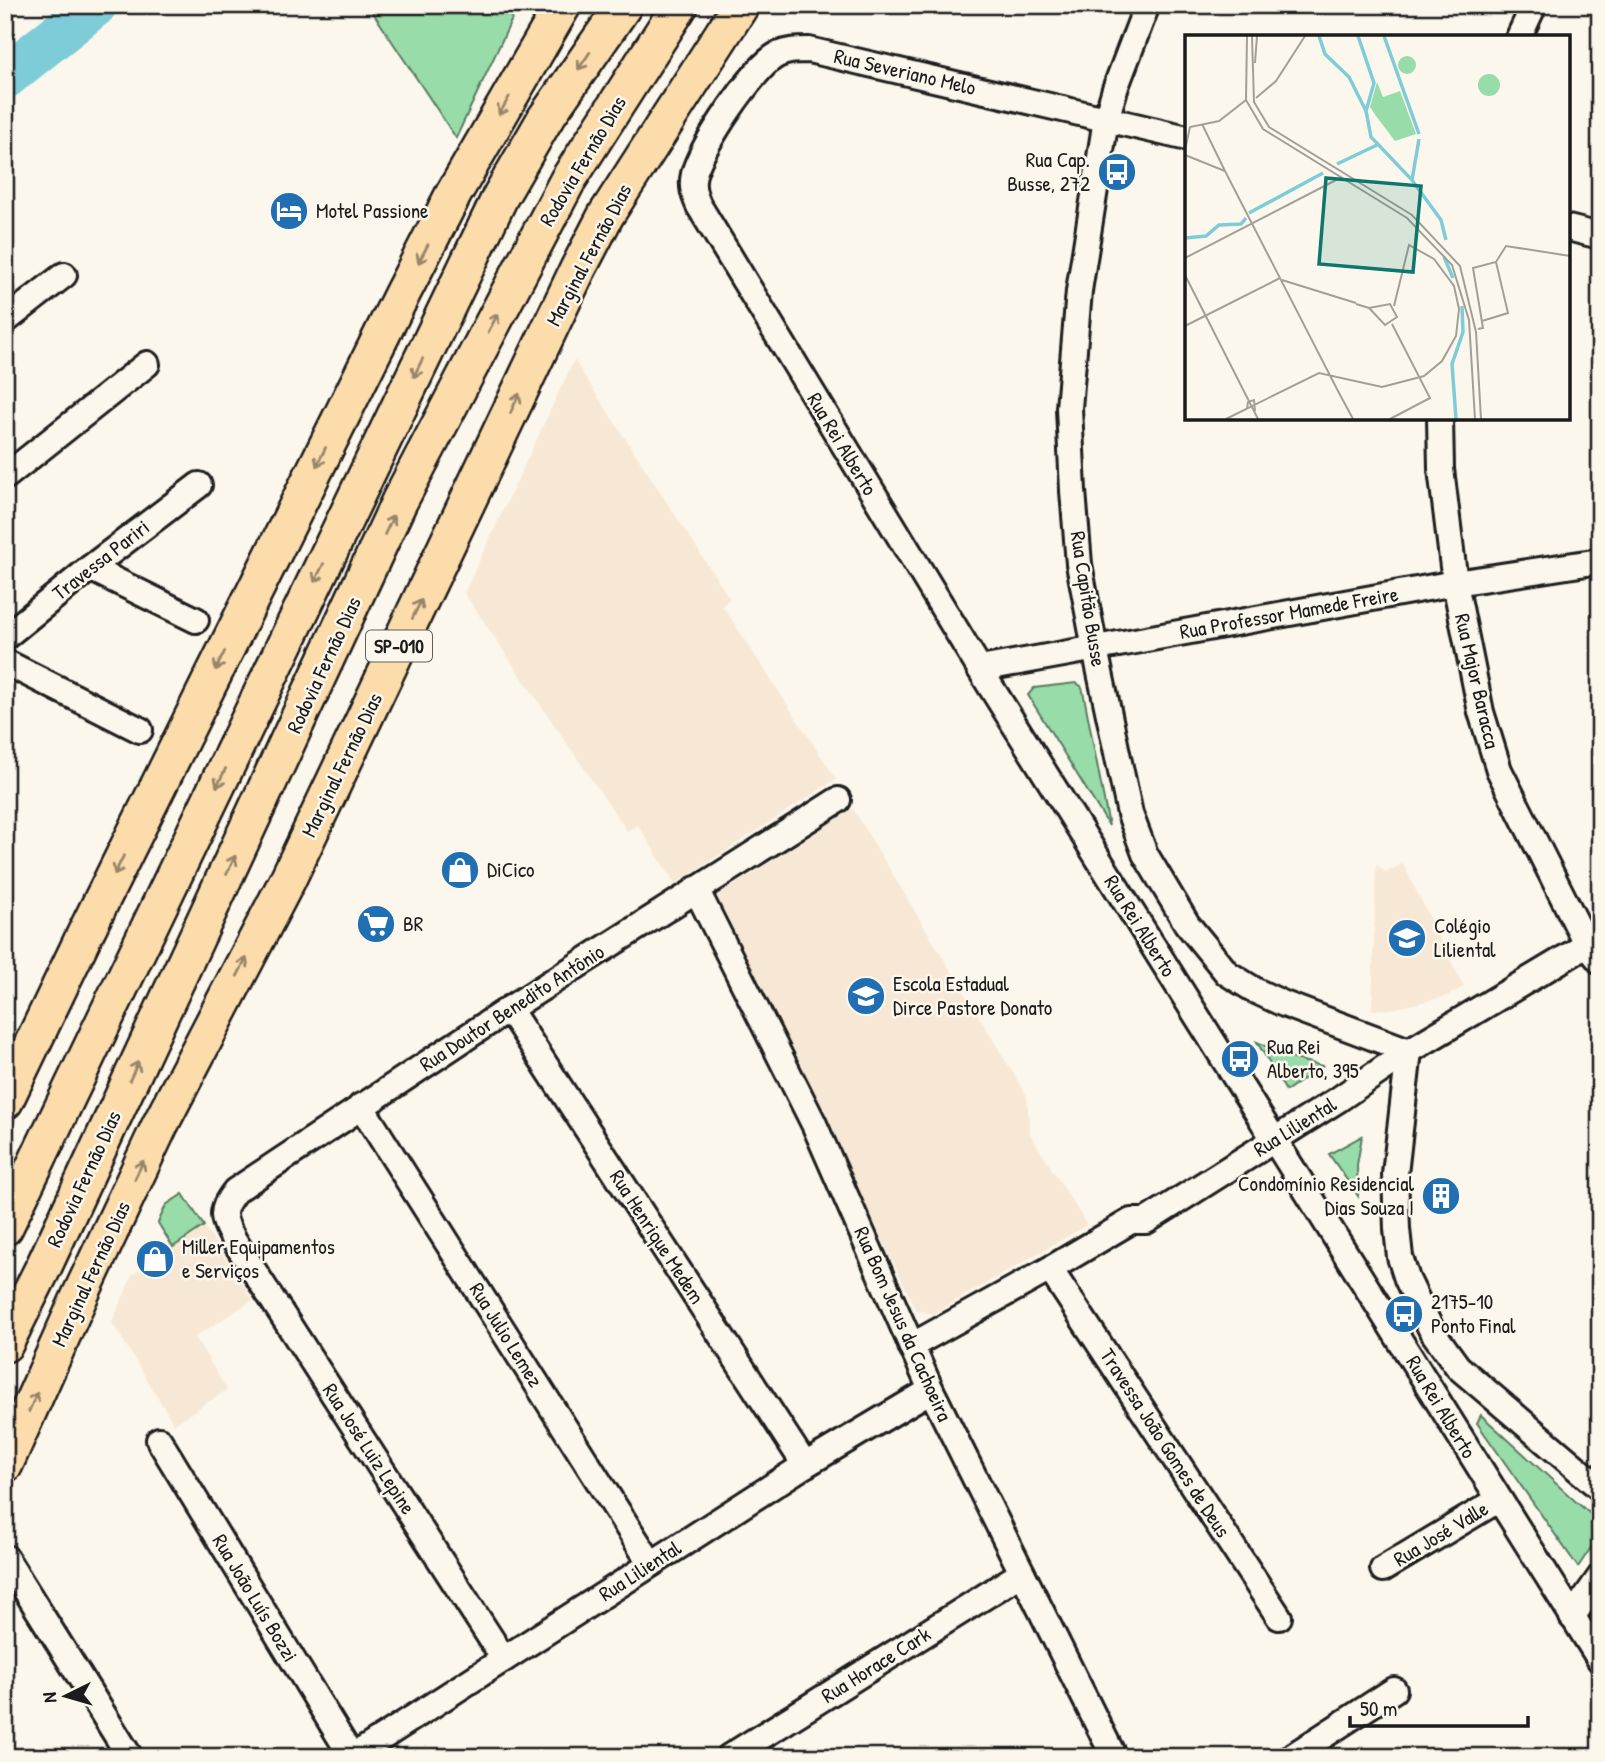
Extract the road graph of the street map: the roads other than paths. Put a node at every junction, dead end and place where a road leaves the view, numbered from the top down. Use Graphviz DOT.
graph roads {
  1 [pos="624,5"];
  2 [pos="680,5"];
  3 [pos="741,5"];
  4 [pos="1147,5"];
  5 [pos="1534,5"];
  6 [pos="555,7"];
  7 [pos="1520,35"];
  8 [pos="1106,119"];
  9 [pos="1185,138"];
  10 [pos="692,186"];
  11 [pos="1570,228"];
  12 [pos="1600,236"];
  13 [pos="64,275"];
  14 [pos="5,321"];
  15 [pos="147,364"];
  16 [pos="1440,420"];
  17 [pos="5,477"];
  18 [pos="199,485"];
  19 [pos="1600,561"];
  20 [pos="90,568"];
  21 [pos="1455,583"];
  22 [pos="196,620"];
  23 [pos="5,637"];
  24 [pos="1095,649"];
  25 [pos="5,662"];
  26 [pos="980,669"];
  27 [pos="140,730"];
  28 [pos="838,800"];
  29 [pos="696,889"];
  30 [pos="1595,948"];
  31 [pos="509,1009"];
  32 [pos="1409,1051"];
  33 [pos="5,1101"];
  34 [pos="361,1106"];
  35 [pos="1275,1140"];
  36 [pos="5,1227"];
  37 [pos="234,1240"];
  38 [pos="1050,1269"];
  39 [pos="5,1344"];
  40 [pos="911,1346"];
  41 [pos="931,1390"];
  42 [pos="159,1440"];
  43 [pos="5,1464"];
  44 [pos="805,1465"];
  45 [pos="1600,1488"];
  46 [pos="1498,1500"];
  47 [pos="5,1557"];
  48 [pos="650,1564"];
  49 [pos="1383,1569"];
  50 [pos="1022,1573"];
  51 [pos="1600,1577"];
  52 [pos="1572,1616"];
  53 [pos="1279,1617"];
  54 [pos="504,1659"];
  55 [pos="1600,1660"];
  56 [pos="1394,1690"];
  57 [pos="130,1757"];
  58 [pos="352,1757"];
  59 [pos="729,1757"];
  60 [pos="1114,1757"];
  61 [pos="1292,1757"];
  1 -- 36 [label="highway, Rodovia Fernão Dias, one-way"];
  39 -- 2 [label="highway, Rodovia Fernão Dias / SP-010, one-way"];
  43 -- 3 [label="highway, Marginal Fernão Dias / SP-010, one-way"];
  4 -- 8 [label="street, Rua Capitão Busse"];
  5 -- 7 [label="street"];
  6 -- 33 [label="highway, one-way"];
  8 -- 9 [label="street, Rua Severiano Melo"];
  8 -- 10 [label="street, Rua Severiano Melo"];
  8 -- 24 [label="street, Rua Capitão Busse"];
  10 -- 26 [label="street, Rua Rei Alberto"];
  11 -- 12 [label="street"];
  13 -- 14 [label="street"];
  15 -- 17 [label="street"];
  16 -- 21 [label="street, Rua Major Baracca"];
  18 -- 20 [label="street, Travessa Pariri"];
  19 -- 21 [label="street, Rua Professor Mamede Freire"];
  20 -- 22 [label="street"];
  20 -- 23 [label="street, Travessa Pariri"];
  21 -- 24 [label="street, Rua Professor Mamede Freire"];
  21 -- 30 [label="street, Rua Major Baracca"];
  24 -- 26 [label="street, Rua Professor Mamede Freire"];
  24 -- 32 [label="street, Rua Capitão Busse"];
  25 -- 27 [label="street"];
  26 -- 35 [label="street, Rua Rei Alberto"];
  28 -- 29 [label="street, Rua Doutor Benedito Antônio"];
  29 -- 31 [label="street, Rua Doutor Benedito Antônio"];
  29 -- 40 [label="street, Rua Bom Jesus da Cachoeira"];
  30 -- 32 [label="street, Rua Liliental"];
  31 -- 34 [label="street, Rua Doutor Benedito Antônio"];
  31 -- 44 [label="street, Rua Henrique Medem"];
  32 -- 35 [label="street, Rua Liliental"];
  32 -- 45 [label="street"];
  34 -- 37 [label="street, Rua Doutor Benedito Antônio"];
  34 -- 48 [label="street, Rua Julio Lemez"];
  35 -- 38 [label="street, Rua Liliental"];
  35 -- 46 [label="street, Rua Rei Alberto"];
  37 -- 54 [label="street, Rua José Luiz Lepine"];
  38 -- 40 [label="street, Rua Liliental"];
  38 -- 53 [label="street, Travessa João Gomes de Deus"];
  40 -- 41 [label="street, Rua Bom Jesus da Cachoeira"];
  41 -- 44 [label="street, Rua Liliental"];
  41 -- 50 [label="street, Rua Bom Jesus da Cachoeira"];
  42 -- 58 [label="street, Rua João Luís Bozzi"];
  44 -- 48 [label="street, Rua Liliental"];
  46 -- 49 [label="street, Rua José Valle"];
  46 -- 52 [label="street, Rua Rei Alberto"];
  47 -- 57 [label="street"];
  48 -- 54 [label="street, Rua Liliental"];
  50 -- 59 [label="street, Rua Horace Cark"];
  50 -- 60 [label="street, Rua Bom Jesus da Cachoeira"];
  51 -- 52 [label="street"];
  52 -- 55 [label="street, Rua Rei Alberto"];
  54 -- 58 [label="street, Rua Liliental"];
  56 -- 61 [label="street"];
}
